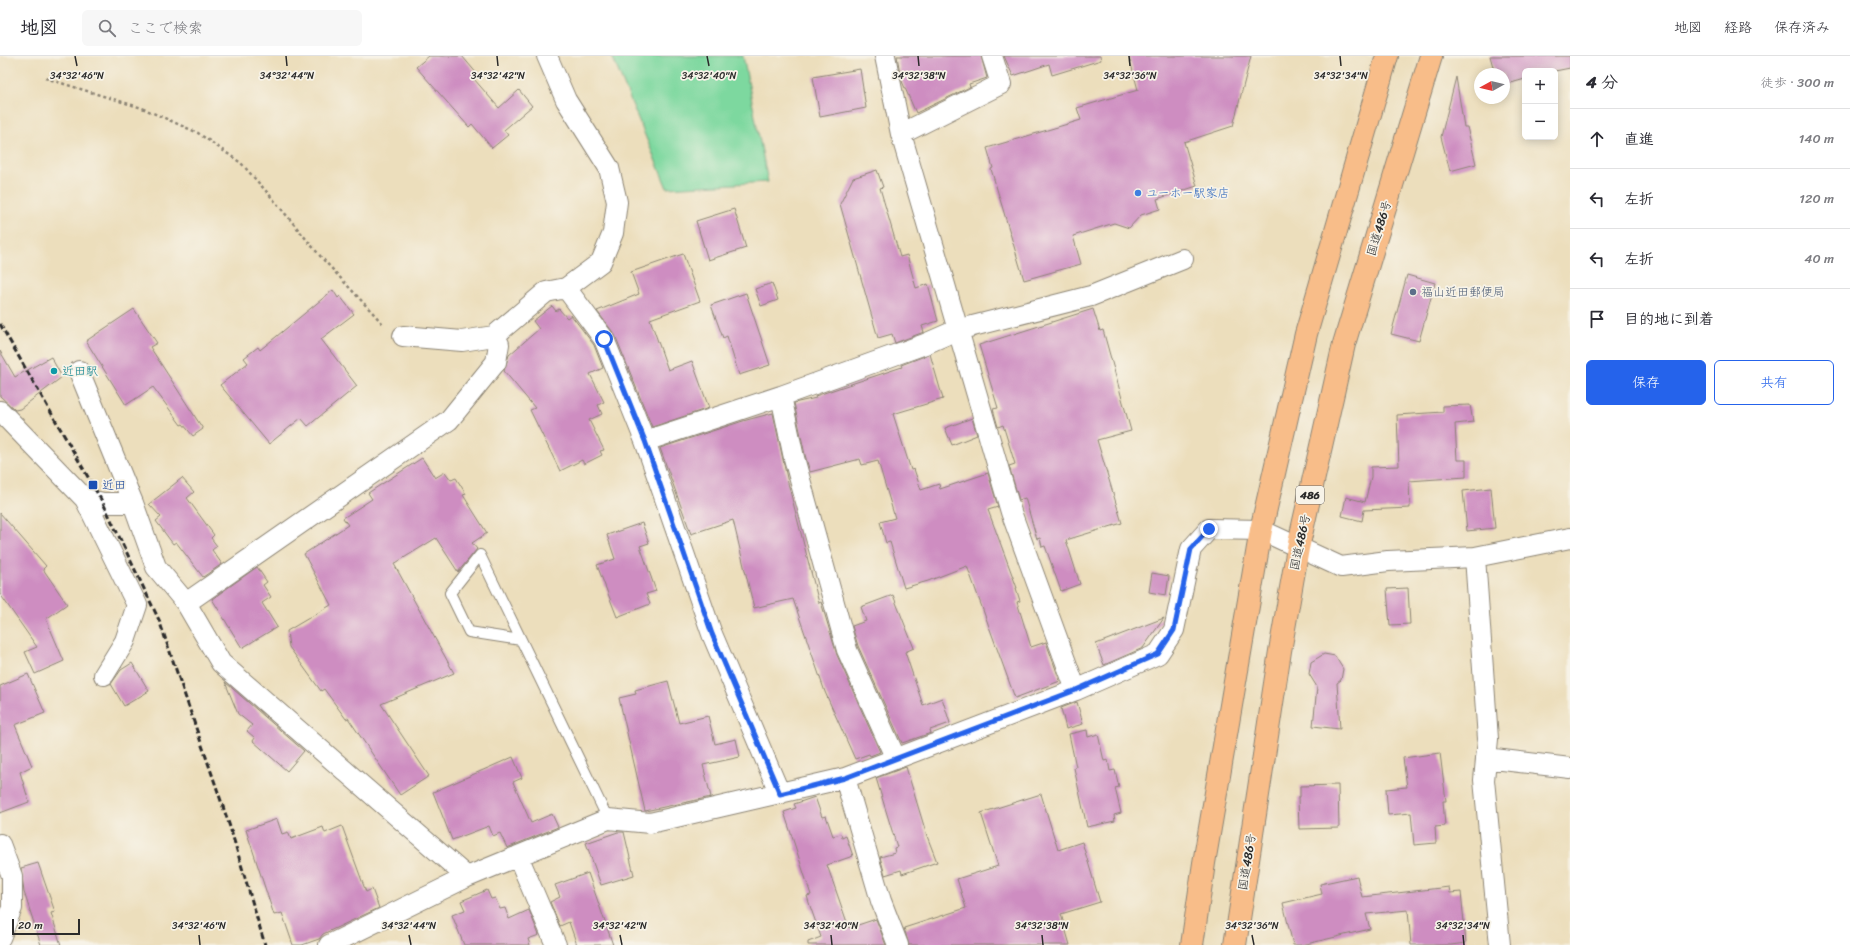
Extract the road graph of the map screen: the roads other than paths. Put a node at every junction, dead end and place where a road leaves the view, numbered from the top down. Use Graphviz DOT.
graph roads {
  1 [pos="547,56"];
  2 [pos="885,56"];
  3 [pos="992,56"];
  4 [pos="1387,56"];
  5 [pos="1431,56"];
  6 [pos="900,134"];
  7 [pos="1183,259"];
  8 [pos="566,288"];
  9 [pos="957,330"];
  10 [pos="403,336"];
  11 [pos="494,336"];
  12 [pos="78,371"];
  13 [pos="782,396"];
  14 [pos="0,411"];
  15 [pos="645,441"];
  16 [pos="86,499"];
  17 [pos="133,503"];
  18 [pos="1261,530"];
  19 [pos="1570,538"];
  20 [pos="1298,548"];
  21 [pos="1475,557"];
  22 [pos="186,603"];
  23 [pos="521,640"];
  24 [pos="104,674"];
  25 [pos="1076,690"];
  26 [pos="1486,758"];
  27 [pos="896,759"];
  28 [pos="1570,768"];
  29 [pos="845,778"];
  30 [pos="780,794"];
  31 [pos="608,819"];
  32 [pos="0,844"];
  33 [pos="518,856"];
  34 [pos="467,877"];
  35 [pos="0,938"];
  36 [pos="329,945"];
  37 [pos="556,945"];
  38 [pos="898,945"];
  39 [pos="1192,945"];
  40 [pos="1234,945"];
  41 [pos="1500,945"];
  1 -- 8 [label="street"];
  2 -- 6 [label="street"];
  3 -- 6 [label="street"];
  4 -- 18 [label="highway"];
  5 -- 20 [label="highway, 国道486号 / 486"];
  6 -- 9 [label="street"];
  7 -- 9 [label="street"];
  8 -- 11 [label="street"];
  8 -- 15 [label="street"];
  9 -- 13 [label="street"];
  9 -- 25 [label="street"];
  10 -- 11 [label="street"];
  11 -- 22 [label="street"];
  12 -- 17 [label="street"];
  13 -- 15 [label="street"];
  13 -- 27 [label="street"];
  14 -- 16 [label="street"];
  15 -- 30 [label="street"];
  16 -- 17 [label="street"];
  16 -- 24 [label="street"];
  17 -- 22 [label="street"];
  18 -- 20 [label="street"];
  18 -- 25 [label="street"];
  18 -- 39 [label="highway"];
  19 -- 21 [label="street"];
  20 -- 21 [label="street"];
  20 -- 40 [label="highway, 国道486号 / 486"];
  21 -- 26 [label="street"];
  22 -- 34 [label="street"];
  23 -- 23 [label="lane"];
  23 -- 31 [label="lane"];
  25 -- 27 [label="street"];
  26 -- 28 [label="street"];
  26 -- 41 [label="street"];
  27 -- 29 [label="street"];
  29 -- 30 [label="street"];
  29 -- 38 [label="street"];
  30 -- 31 [label="street"];
  31 -- 33 [label="street"];
  32 -- 35 [label="street"];
  33 -- 34 [label="street"];
  33 -- 37 [label="street"];
  34 -- 36 [label="street"];
}
